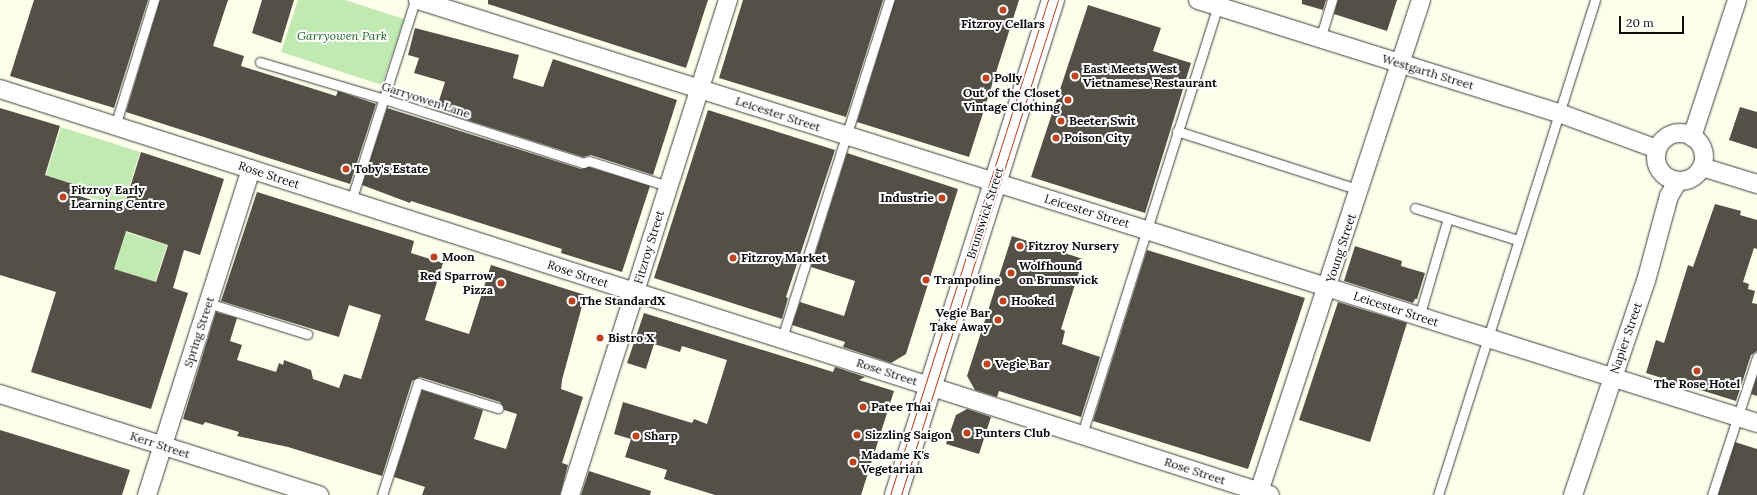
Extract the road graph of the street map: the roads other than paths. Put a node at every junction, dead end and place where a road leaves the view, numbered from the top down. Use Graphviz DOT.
graph roads {
  1 [pos="154,0"];
  2 [pos="416,0"];
  3 [pos="728,0"];
  4 [pos="889,0"];
  5 [pos="1053,0"];
  6 [pos="1198,0"];
  7 [pos="1332,0"];
  8 [pos="1421,0"];
  9 [pos="1595,0"];
  10 [pos="1737,0"];
  11 [pos="1219,3"];
  12 [pos="1320,39"];
  13 [pos="260,62"];
  14 [pos="1402,64"];
  15 [pos="700,88"];
  16 [pos="0,89"];
  17 [pos="384,99"];
  18 [pos="1559,113"];
  19 [pos="115,126"];
  20 [pos="1177,132"];
  21 [pos="845,135"];
  22 [pos="1692,137"];
  23 [pos="1657,149"];
  24 [pos="1702,167"];
  25 [pos="251,169"];
  26 [pos="1678,181"];
  27 [pos="995,182"];
  28 [pos="1757,184"];
  29 [pos="668,186"];
  30 [pos="1360,190"];
  31 [pos="351,201"];
  32 [pos="1415,208"];
  33 [pos="1448,218"];
  34 [pos="1147,230"];
  35 [pos="1518,240"];
  36 [pos="1328,287"];
  37 [pos="635,292"];
  38 [pos="208,303"];
  39 [pos="1419,317"];
  40 [pos="307,334"];
  41 [pos="782,338"];
  42 [pos="1488,339"];
  43 [pos="1757,357"];
  44 [pos="1612,378"];
  45 [pos="931,386"];
  46 [pos="0,394"];
  47 [pos="498,408"];
  48 [pos="1737,417"];
  49 [pos="1757,423"];
  50 [pos="1082,434"];
  51 [pos="162,446"];
  52 [pos="1263,494"];
  53 [pos="146,495"];
  54 [pos="319,495"];
  55 [pos="382,495"];
  56 [pos="570,495"];
  57 [pos="896,495"];
  58 [pos="1438,495"];
  59 [pos="1573,495"];
  60 [pos="1712,495"];
  1 -- 19 [label="lane"];
  2 -- 15 [label="street, Leicester Street"];
  2 -- 17 [label="lane"];
  3 -- 15 [label="street, Fitzroy Street"];
  4 -- 21 [label="lane"];
  5 -- 27 [label="street, Brunswick Street"];
  6 -- 11 [label="street, Westgarth Street"];
  7 -- 12 [label="lane"];
  8 -- 14 [label="street, Young Street"];
  9 -- 18 [label="lane"];
  10 -- 22 [label="street"];
  11 -- 12 [label="street, Westgarth Street"];
  11 -- 20 [label="lane"];
  12 -- 14 [label="street, Westgarth Street"];
  13 -- 17 [label="lane, Garryowen Lane"];
  14 -- 18 [label="street, Westgarth Street"];
  14 -- 30 [label="street, Young Street"];
  15 -- 21 [label="street, Leicester Street"];
  15 -- 29 [label="street, Fitzroy Street"];
  16 -- 19 [label="street, Rose Street"];
  17 -- 29 [label="lane, Garryowen Lane"];
  17 -- 31 [label="lane"];
  18 -- 23 [label="street, Westgarth Street"];
  18 -- 35 [label="lane"];
  19 -- 25 [label="street, Rose Street"];
  20 -- 30 [label="lane"];
  20 -- 34 [label="lane"];
  21 -- 27 [label="street, Leicester Street"];
  21 -- 41 [label="lane"];
  22 -- 23 [label="street"];
  22 -- 24 [label="street"];
  23 -- 26 [label="street"];
  24 -- 26 [label="street"];
  24 -- 28 [label="street"];
  25 -- 31 [label="street, Rose Street"];
  25 -- 38 [label="street, Spring Street"];
  26 -- 44 [label="street, Napier Street"];
  27 -- 34 [label="street, Leicester Street"];
  27 -- 45 [label="street, Brunswick Street"];
  29 -- 37 [label="street, Fitzroy Street"];
  30 -- 36 [label="street, Young Street"];
  31 -- 37 [label="street, Rose Street"];
  32 -- 33 [label="lane"];
  33 -- 35 [label="lane"];
  33 -- 39 [label="lane"];
  34 -- 36 [label="street, Leicester Street"];
  34 -- 50 [label="lane"];
  35 -- 42 [label="lane"];
  36 -- 39 [label="street, Leicester Street"];
  36 -- 52 [label="street, Young Street"];
  37 -- 41 [label="street, Rose Street"];
  37 -- 56 [label="street, Fitzroy Street"];
  38 -- 40 [label="lane"];
  38 -- 51 [label="street, Spring Street"];
  39 -- 42 [label="street, Leicester Street"];
  41 -- 45 [label="street, Rose Street"];
  42 -- 44 [label="street, Leicester Street"];
  42 -- 58 [label="lane"];
  43 -- 48 [label="lane"];
  44 -- 48 [label="street, Leicester Street"];
  44 -- 59 [label="street, Napier Street"];
  45 -- 50 [label="street, Rose Street"];
  45 -- 57 [label="street, Brunswick Street"];
  46 -- 51 [label="street, Kerr Street"];
  47 -- 55 [label="lane"];
  48 -- 49 [label="street, Leicester Street"];
  48 -- 60 [label="lane"];
  50 -- 52 [label="street, Rose Street"];
  51 -- 53 [label="street, Spring Street"];
  51 -- 54 [label="street, Kerr Street"];
}
